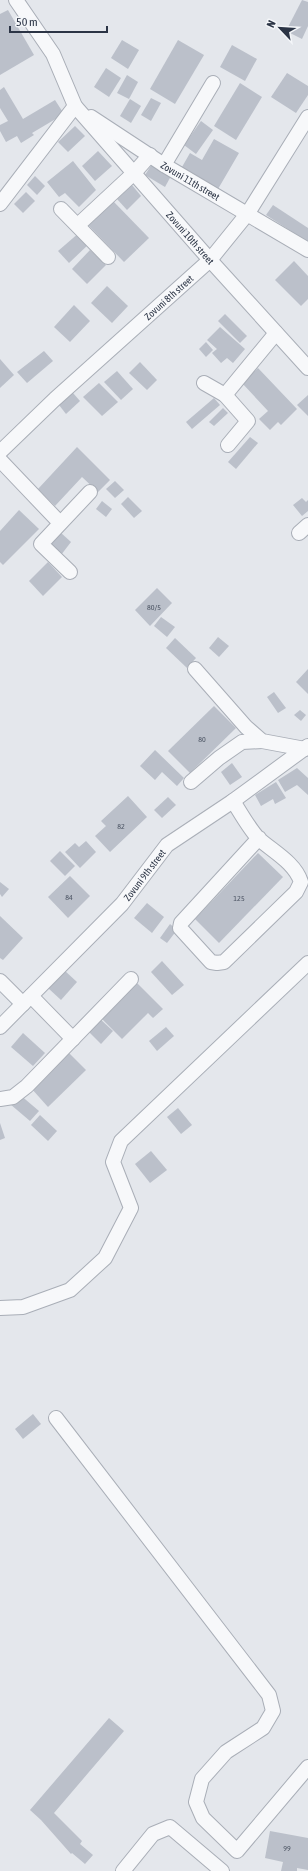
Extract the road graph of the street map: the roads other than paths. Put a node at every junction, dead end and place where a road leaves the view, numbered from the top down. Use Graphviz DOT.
graph roads {
  1 [pos="16,0"];
  2 [pos="213,83"];
  3 [pos="76,106"];
  4 [pos="308,117"];
  5 [pos="150,155"];
  6 [pos="164,165"];
  7 [pos="134,173"];
  8 [pos="0,204"];
  9 [pos="61,209"];
  10 [pos="248,213"];
  11 [pos="78,225"];
  12 [pos="308,250"];
  13 [pos="108,257"];
  14 [pos="210,260"];
  15 [pos="276,333"];
  16 [pos="308,368"];
  17 [pos="204,383"];
  18 [pos="225,395"];
  19 [pos="228,445"];
  20 [pos="0,452"];
  21 [pos="0,460"];
  22 [pos="90,492"];
  23 [pos="60,523"];
  24 [pos="70,572"];
  25 [pos="195,669"];
  26 [pos="262,741"];
  27 [pos="307,747"];
  28 [pos="191,782"];
  29 [pos="233,801"];
  30 [pos="258,838"];
  31 [pos="308,963"];
  32 [pos="131,979"];
  33 [pos="0,981"];
  34 [pos="27,1000"];
  35 [pos="0,1027"];
  36 [pos="73,1039"];
  37 [pos="0,1099"];
  38 [pos="0,1308"];
  39 [pos="56,1418"];
  40 [pos="308,1767"];
  41 [pos="123,1871"];
  42 [pos="222,1871"];
  1 -- 3 [label="street, Zovuni 10th street"];
  2 -- 6 [label="street"];
  3 -- 5 [label="street, Zovuni 11th street"];
  3 -- 7 [label="street, Zovuni 10th street"];
  3 -- 8 [label="street"];
  4 -- 10 [label="street, Zovuni 8th street"];
  5 -- 6 [label="street, Zovuni 11th street"];
  5 -- 7 [label="street"];
  6 -- 10 [label="street, Zovuni 11th street"];
  7 -- 11 [label="street"];
  7 -- 14 [label="street, Zovuni 10th street"];
  9 -- 11 [label="street"];
  10 -- 12 [label="street, Zovuni 11th street"];
  10 -- 14 [label="street, Zovuni 8th street"];
  11 -- 13 [label="street"];
  14 -- 15 [label="street, Zovuni 10th street"];
  14 -- 20 [label="street, Zovuni 8th street"];
  15 -- 16 [label="street, Zovuni 10th street"];
  15 -- 18 [label="street"];
  17 -- 18 [label="street"];
  18 -- 19 [label="street"];
  21 -- 23 [label="street"];
  22 -- 23 [label="street"];
  23 -- 24 [label="street"];
  25 -- 26 [label="street"];
  26 -- 27 [label="street"];
  26 -- 28 [label="street"];
  27 -- 29 [label="street, Zovuni 9th street"];
  29 -- 30 [label="street"];
  29 -- 34 [label="street, Zovuni 9th street"];
  30 -- 30 [label="street"];
  31 -- 38 [label="street"];
  32 -- 36 [label="street"];
  33 -- 34 [label="street"];
  34 -- 35 [label="street, Zovuni 9th street"];
  34 -- 36 [label="street"];
  36 -- 37 [label="street"];
  39 -- 40 [label="street"];
  41 -- 42 [label="street"];
}
